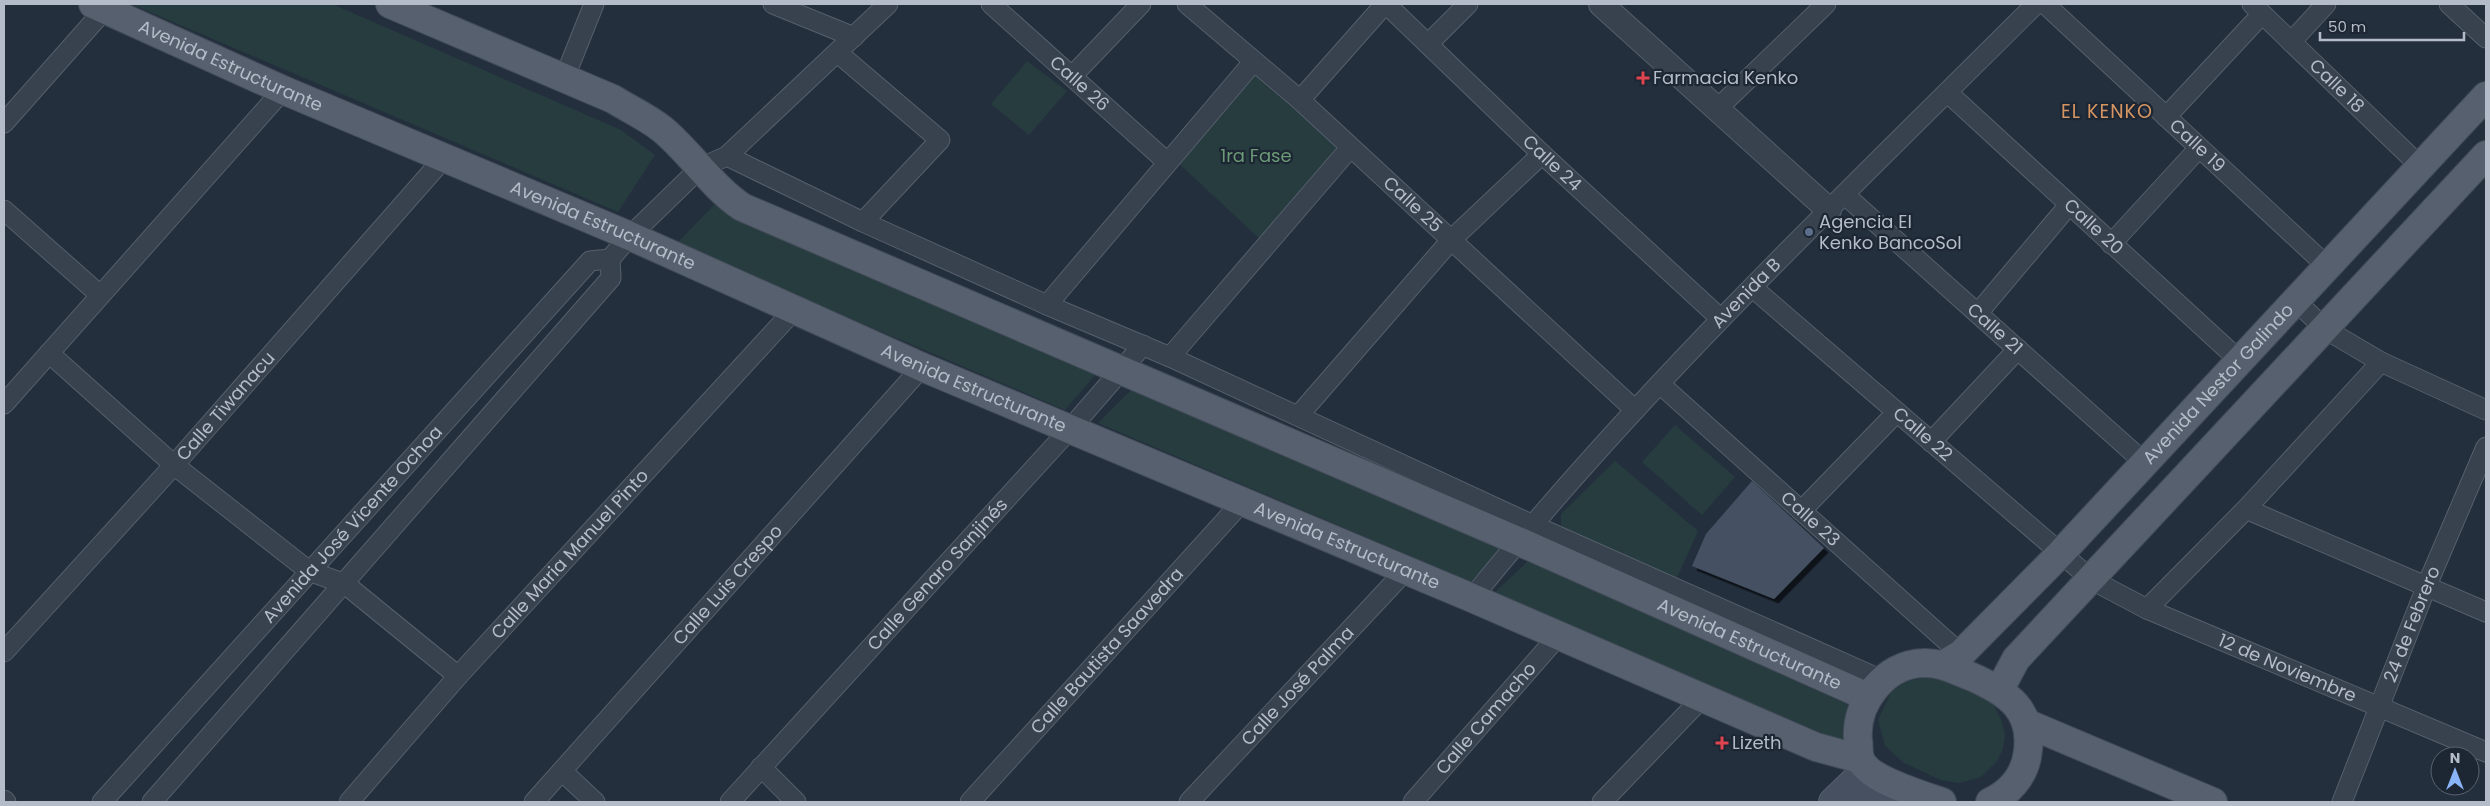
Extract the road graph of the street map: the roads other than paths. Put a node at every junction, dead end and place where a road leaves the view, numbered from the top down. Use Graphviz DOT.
graph roads {
  1 [pos="390,4"];
  2 [pos="594,4"];
  3 [pos="773,4"];
  4 [pos="888,4"];
  5 [pos="991,4"];
  6 [pos="1141,4"];
  7 [pos="1187,4"];
  8 [pos="1385,4"];
  9 [pos="1468,4"];
  10 [pos="1600,4"];
  11 [pos="1826,4"];
  12 [pos="2045,4"];
  13 [pos="2326,4"];
  14 [pos="2449,4"];
  15 [pos="99,6"];
  16 [pos="2024,8"];
  17 [pos="2257,9"];
  18 [pos="854,37"];
  19 [pos="2486,38"];
  20 [pos="2291,42"];
  21 [pos="1429,43"];
  22 [pos="838,53"];
  23 [pos="1254,61"];
  24 [pos="1073,75"];
  25 [pos="564,78"];
  26 [pos="283,90"];
  27 [pos="1948,92"];
  28 [pos="2486,96"];
  29 [pos="1300,100"];
  30 [pos="1717,109"];
  31 [pos="2166,117"];
  32 [pos="4,124"];
  33 [pos="1350,148"];
  34 [pos="2199,148"];
  35 [pos="1542,154"];
  36 [pos="2486,155"];
  37 [pos="727,156"];
  38 [pos="444,158"];
  39 [pos="1167,162"];
  40 [pos="2421,167"];
  41 [pos="700,168"];
  42 [pos="1837,202"];
  43 [pos="2069,205"];
  44 [pos="4,210"];
  45 [pos="863,222"];
  46 [pos="630,236"];
  47 [pos="1452,239"];
  48 [pos="2112,244"];
  49 [pos="610,259"];
  50 [pos="2328,267"];
  51 [pos="1752,288"];
  52 [pos="100,295"];
  53 [pos="2296,301"];
  54 [pos="1047,304"];
  55 [pos="795,309"];
  56 [pos="1978,313"];
  57 [pos="1721,319"];
  58 [pos="2325,329"];
  59 [pos="1143,345"];
  60 [pos="2018,349"];
  61 [pos="49,353"];
  62 [pos="1170,357"];
  63 [pos="2240,361"];
  64 [pos="2381,362"];
  65 [pos="922,367"];
  66 [pos="1122,370"];
  67 [pos="1660,384"];
  68 [pos="4,402"];
  69 [pos="1635,410"];
  70 [pos="2486,410"];
  71 [pos="1897,412"];
  72 [pos="1299,415"];
  73 [pos="1070,429"];
  74 [pos="1931,442"];
  75 [pos="2486,447"];
  76 [pos="2145,463"];
  77 [pos="174,465"];
  78 [pos="1243,501"];
  79 [pos="2246,509"];
  80 [pos="1801,511"];
  81 [pos="1526,533"];
  82 [pos="2060,554"];
  83 [pos="1406,570"];
  84 [pos="309,572"];
  85 [pos="2092,580"];
  86 [pos="345,584"];
  87 [pos="2427,586"];
  88 [pos="1472,598"];
  89 [pos="2147,609"];
  90 [pos="2486,612"];
  91 [pos="1559,635"];
  92 [pos="4,652"];
  93 [pos="1952,660"];
  94 [pos="458,676"];
  95 [pos="1875,688"];
  96 [pos="2000,689"];
  97 [pos="1703,697"];
  98 [pos="2380,707"];
  99 [pos="2026,723"];
  100 [pos="2486,752"];
  101 [pos="1864,764"];
  102 [pos="761,767"];
  103 [pos="563,772"];
  104 [pos="1895,785"];
  105 [pos="102,802"];
  106 [pos="152,802"];
  107 [pos="349,802"];
  108 [pos="534,802"];
  109 [pos="595,802"];
  110 [pos="730,802"];
  111 [pos="796,802"];
  112 [pos="970,802"];
  113 [pos="1188,802"];
  114 [pos="1413,802"];
  115 [pos="1602,802"];
  116 [pos="1833,802"];
  117 [pos="1866,802"];
  118 [pos="1942,802"];
  119 [pos="1990,802"];
  120 [pos="2213,802"];
  121 [pos="2342,802"];
  1 -- 25 [label="main road, Avenida Estructurante"];
  2 -- 25 [label="street"];
  3 -- 18 [label="street"];
  4 -- 18 [label="street"];
  5 -- 24 [label="street, Calle 26"];
  6 -- 24 [label="street"];
  7 -- 23 [label="street, Calle 25"];
  8 -- 21 [label="street, Calle 24"];
  8 -- 29 [label="street"];
  9 -- 21 [label="street"];
  10 -- 30 [label="street"];
  11 -- 30 [label="street"];
  12 -- 31 [label="street, Calle 19"];
  13 -- 20 [label="street"];
  14 -- 19 [label="street"];
  15 -- 26 [label="main road, Avenida Estructurante"];
  15 -- 32 [label="street"];
  16 -- 27 [label="street, Avenida B"];
  17 -- 20 [label="street, Calle 18"];
  17 -- 31 [label="street"];
  18 -- 22 [label="street"];
  20 -- 40 [label="street, Calle 18"];
  21 -- 35 [label="street, Calle 24"];
  22 -- 37 [label="street"];
  22 -- 45 [label="street"];
  23 -- 29 [label="street, Calle 25"];
  23 -- 39 [label="street"];
  24 -- 39 [label="street, Calle 26"];
  25 -- 41 [label="main road, Avenida Estructurante"];
  26 -- 38 [label="main road, Avenida Estructurante"];
  26 -- 52 [label="street"];
  27 -- 42 [label="street, Avenida B"];
  27 -- 43 [label="street, Calle 20"];
  28 -- 40 [label="main road, Avenida Nestor Galindo"];
  29 -- 33 [label="street, Calle 25"];
  30 -- 42 [label="street"];
  31 -- 34 [label="street, Calle 19"];
  33 -- 47 [label="street, Calle 25"];
  33 -- 62 [label="street"];
  34 -- 48 [label="street"];
  34 -- 50 [label="street, Calle 19"];
  35 -- 47 [label="street"];
  35 -- 57 [label="street, Calle 24"];
  36 -- 58 [label="main road"];
  37 -- 41 [label="street"];
  37 -- 45 [label="street, Avenida Estructurante"];
  38 -- 46 [label="main road, Avenida Estructurante"];
  38 -- 77 [label="street, Calle Tiwanacu"];
  39 -- 54 [label="street"];
  40 -- 50 [label="main road, Avenida Nestor Galindo"];
  41 -- 46 [label="street"];
  41 -- 66 [label="main road, Avenida Estructurante"];
  42 -- 51 [label="street, Avenida B"];
  42 -- 56 [label="street, Calle 21"];
  43 -- 48 [label="street, Calle 20"];
  43 -- 56 [label="street"];
  44 -- 52 [label="street"];
  45 -- 54 [label="street, Avenida Estructurante"];
  46 -- 49 [label="street"];
  46 -- 55 [label="main road, Avenida Estructurante"];
  47 -- 69 [label="street, Calle 25"];
  47 -- 72 [label="street"];
  48 -- 63 [label="street, Calle 20"];
  49 -- 84 [label="street, Avenida José Vicente Ochoa"];
  49 -- 86 [label="street"];
  50 -- 53 [label="main road, Avenida Nestor Galindo"];
  51 -- 57 [label="street, Avenida B"];
  51 -- 71 [label="street, Calle 22"];
  52 -- 61 [label="street"];
  53 -- 58 [label="street"];
  53 -- 63 [label="main road, Avenida Nestor Galindo"];
  54 -- 59 [label="street, Avenida Estructurante"];
  55 -- 65 [label="main road, Avenida Estructurante"];
  55 -- 94 [label="street, Calle Maria Manuel Pinto"];
  56 -- 60 [label="street, Calle 21"];
  57 -- 67 [label="street, Avenida B"];
  58 -- 64 [label="street"];
  58 -- 85 [label="main road"];
  59 -- 62 [label="street, Avenida Estructurante"];
  59 -- 66 [label="street, Calle Genaro Sanjinés"];
  60 -- 74 [label="street"];
  60 -- 76 [label="street, Calle 21"];
  61 -- 68 [label="street"];
  61 -- 77 [label="street"];
  62 -- 72 [label="street, Avenida Estructurante"];
  63 -- 76 [label="main road, Avenida Nestor Galindo"];
  64 -- 70 [label="street"];
  64 -- 79 [label="street"];
  65 -- 73 [label="main road, Avenida Estructurante"];
  65 -- 103 [label="street, Calle Luis Crespo"];
  66 -- 73 [label="street, Calle Genaro Sanjinés"];
  66 -- 81 [label="main road, Avenida Estructurante"];
  67 -- 69 [label="street, Avenida B"];
  67 -- 80 [label="street, Calle 23"];
  69 -- 81 [label="street, Avenida B"];
  71 -- 74 [label="street, Calle 22"];
  71 -- 80 [label="street"];
  72 -- 81 [label="street, Avenida Estructurante"];
  73 -- 78 [label="main road, Avenida Estructurante"];
  73 -- 102 [label="street, Calle Genaro Sanjinés"];
  74 -- 82 [label="street, Calle 22"];
  75 -- 87 [label="street, 24 de Febrero"];
  76 -- 82 [label="main road, Avenida Nestor Galindo"];
  77 -- 84 [label="street"];
  77 -- 92 [label="street, Calle Tiwanacu"];
  78 -- 83 [label="main road, Avenida Estructurante"];
  78 -- 112 [label="street, Calle Bautista Saavedra"];
  79 -- 87 [label="street"];
  79 -- 89 [label="street"];
  80 -- 93 [label="street, Calle 23"];
  81 -- 88 [label="street, Avenida B"];
  81 -- 95 [label="main road, Avenida Estructurante"];
  82 -- 85 [label="street, Calle 22"];
  82 -- 93 [label="main road, Avenida Nestor Galindo"];
  83 -- 88 [label="main road, Avenida Estructurante"];
  83 -- 113 [label="street, Calle José Palma"];
  84 -- 86 [label="street"];
  84 -- 105 [label="street, Avenida José Vicente Ochoa"];
  85 -- 89 [label="street, 12 de Noviembre"];
  85 -- 96 [label="main road"];
  86 -- 94 [label="street"];
  86 -- 106 [label="street"];
  87 -- 90 [label="street"];
  87 -- 98 [label="street, 24 de Febrero"];
  88 -- 91 [label="main road, Avenida Estructurante"];
  89 -- 98 [label="street, 12 de Noviembre"];
  91 -- 97 [label="main road, Avenida Estructurante"];
  91 -- 114 [label="street, Calle Camacho"];
  93 -- 95 [label="main road"];
  93 -- 96 [label="main road"];
  94 -- 107 [label="street, Calle Maria Manuel Pinto"];
  95 -- 101 [label="main road"];
  96 -- 99 [label="main road"];
  97 -- 101 [label="main road, Avenida Estructurante"];
  97 -- 115 [label="street"];
  98 -- 100 [label="street, 12 de Noviembre"];
  98 -- 121 [label="street, 24 de Febrero"];
  99 -- 119 [label="main road"];
  99 -- 120 [label="main road"];
  101 -- 104 [label="main road, Avenida Estructurante"];
  101 -- 116 [label="main road"];
  102 -- 110 [label="street, Calle Genaro Sanjinés"];
  102 -- 111 [label="street"];
  103 -- 108 [label="street, Calle Luis Crespo"];
  103 -- 109 [label="street"];
  104 -- 117 [label="main road"];
  104 -- 118 [label="main road, Avenida Estructurante"];
}
